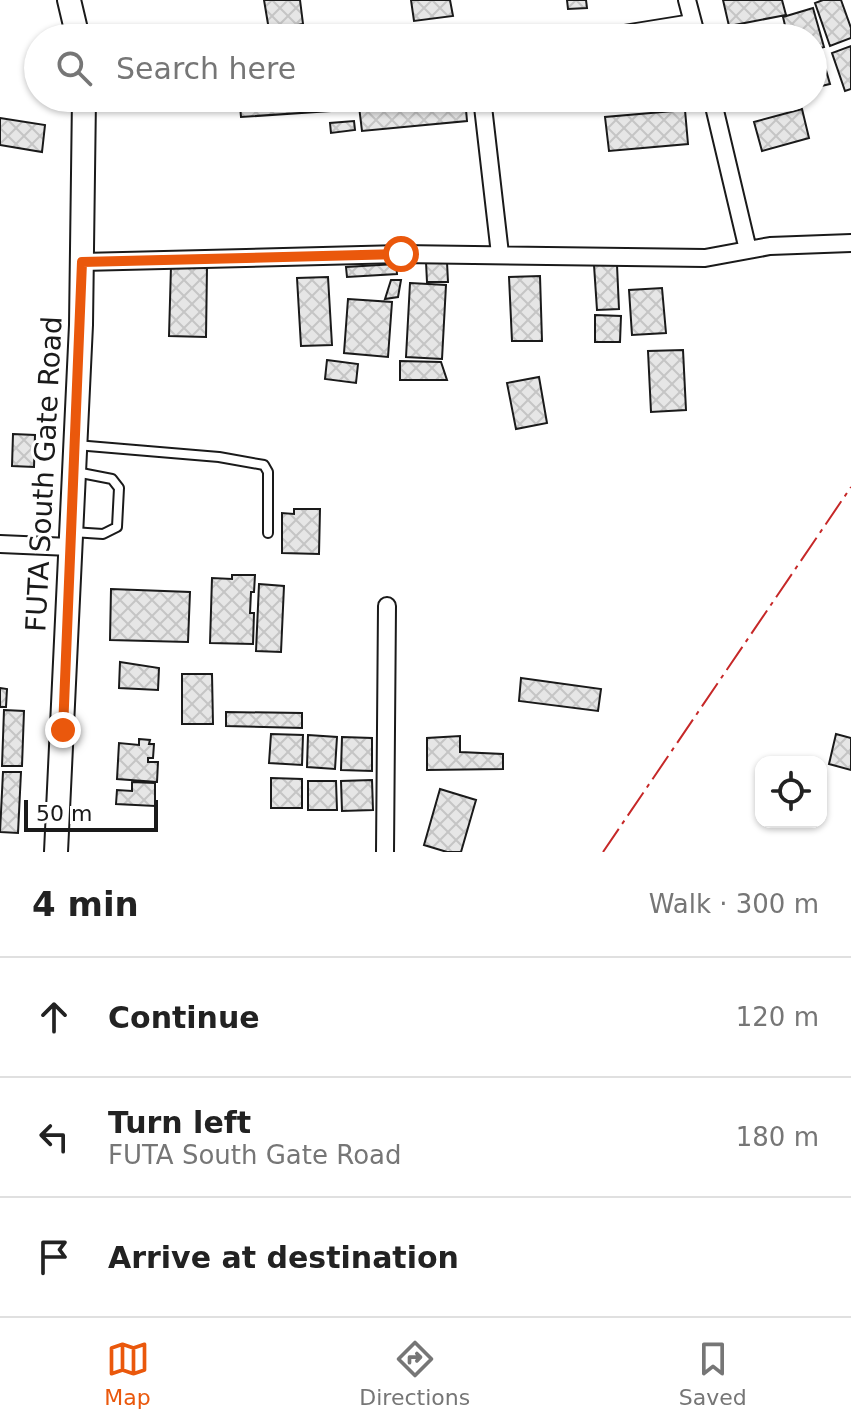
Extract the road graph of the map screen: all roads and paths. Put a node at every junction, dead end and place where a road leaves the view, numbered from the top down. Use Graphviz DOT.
graph roads {
  1 [pos="69,0"];
  2 [pos="687,0"];
  3 [pos="75,24"];
  4 [pos="693,24"];
  5 [pos="84,112"];
  6 [pos="484,112"];
  7 [pos="715,112"];
  8 [pos="851,243"];
  9 [pos="748,250"];
  10 [pos="500,254"];
  11 [pos="82,262"];
  12 [pos="76,445"];
  13 [pos="74,472"];
  14 [pos="268,533"];
  15 [pos="71,539"];
  16 [pos="0,544"];
  17 [pos="387,606"];
  18 [pos="56,852"];
  19 [pos="385,852"];
  1 -- 3 [label="main road"];
  2 -- 4 [label="street"];
  5 -- 11 [label="main road, FUTA South Gate Road"];
  6 -- 10 [label="street"];
  7 -- 9 [label="street"];
  8 -- 9 [label="street"];
  9 -- 10 [label="street"];
  10 -- 11 [label="street"];
  11 -- 12 [label="main road, FUTA South Gate Road"];
  12 -- 13 [label="main road, FUTA South Gate Road"];
  12 -- 14 [label="lane"];
  13 -- 15 [label="main road, FUTA South Gate Road"];
  13 -- 15 [label="lane"];
  15 -- 16 [label="street"];
  15 -- 18 [label="main road, FUTA South Gate Road"];
  17 -- 19 [label="street"];
}
